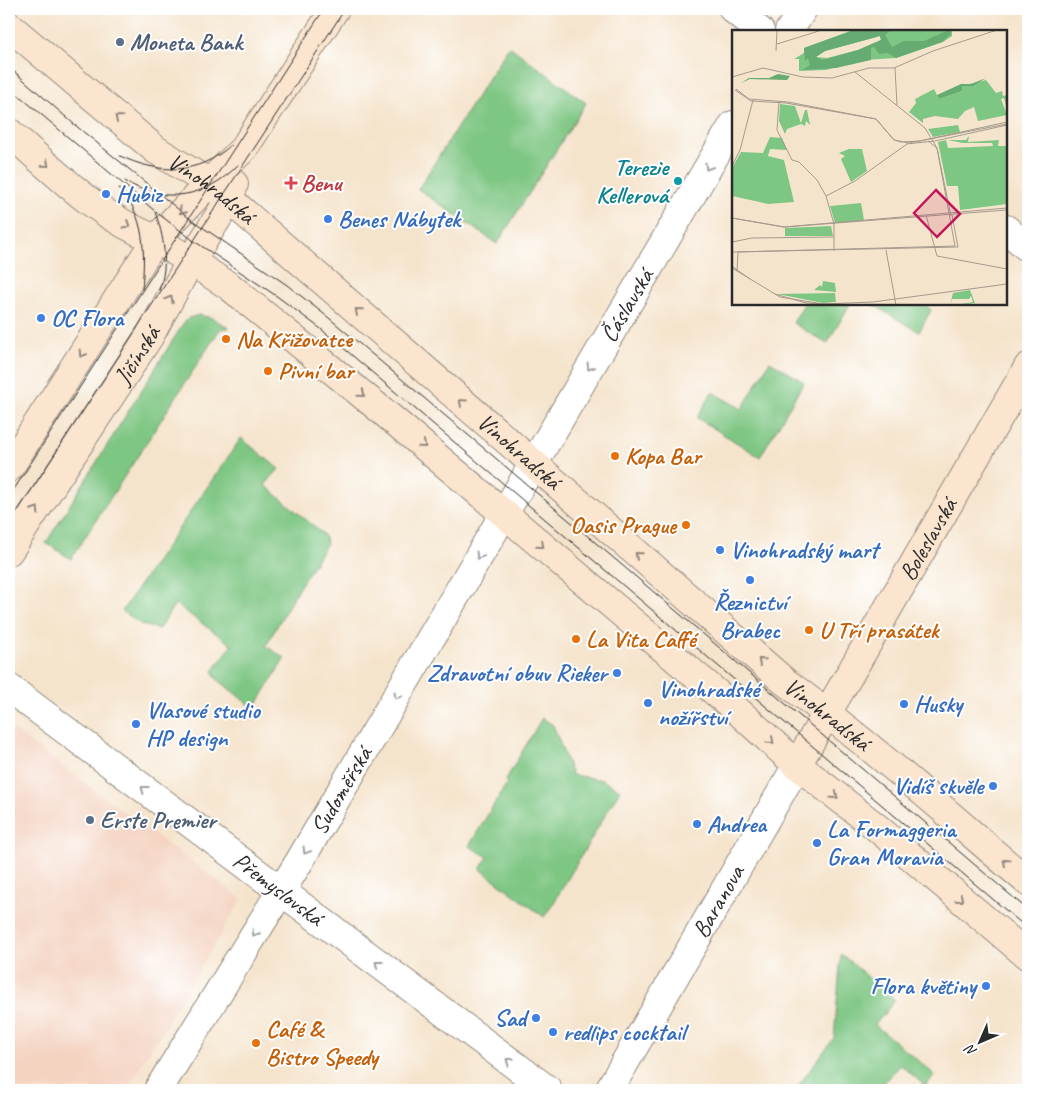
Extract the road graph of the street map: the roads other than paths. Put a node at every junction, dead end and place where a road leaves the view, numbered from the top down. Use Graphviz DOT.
graph roads {
  1 [pos="334,9"];
  2 [pos="733,9"];
  3 [pos="803,9"];
  4 [pos="9,26"];
  5 [pos="759,30"];
  6 [pos="790,30"];
  7 [pos="732,127"];
  8 [pos="9,132"];
  9 [pos="244,148"];
  10 [pos="209,183"];
  11 [pos="229,200"];
  12 [pos="1007,231"];
  13 [pos="156,239"];
  14 [pos="1028,248"];
  15 [pos="190,262"];
  16 [pos="1028,366"];
  17 [pos="9,468"];
  18 [pos="526,476"];
  19 [pos="504,514"];
  20 [pos="9,550"];
  21 [pos="9,688"];
  22 [pos="827,712"];
  23 [pos="797,765"];
  24 [pos="1028,882"];
  25 [pos="281,892"];
  26 [pos="1028,956"];
  27 [pos="158,1090"];
  28 [pos="548,1090"];
  29 [pos="609,1090"];
  1 -- 9 [label="main road, Jičínská"];
  2 -- 5 [label="street"];
  3 -- 6 [label="street"];
  10 -- 4 [label="main road, Vinohradská, one-way"];
  7 -- 18 [label="street, Čáslavská, one-way"];
  8 -- 13 [label="main road, one-way"];
  9 -- 10 [label="main road, Jičínská"];
  9 -- 11 [label="main road, Jičínská"];
  10 -- 11 [label="main road, Vinohradská"];
  10 -- 13 [label="main road, Jičínská, one-way"];
  11 -- 15 [label="main road, Jičínská"];
  18 -- 11 [label="main road, Vinohradská, one-way"];
  12 -- 14 [label="street"];
  13 -- 15 [label="main road"];
  13 -- 17 [label="main road, Jičínská, one-way"];
  15 -- 19 [label="main road, one-way"];
  20 -- 15 [label="main road, Jičínská, one-way"];
  16 -- 22 [label="main road, Boleslavská"];
  18 -- 19 [label="street, Sudoměřská"];
  22 -- 18 [label="main road, Vinohradská, one-way"];
  19 -- 23 [label="main road, one-way"];
  19 -- 25 [label="street, Sudoměřská, one-way"];
  25 -- 21 [label="street, Přemyslovská, one-way"];
  22 -- 23 [label="main road, Baranova"];
  24 -- 22 [label="main road, Vinohradská, one-way"];
  23 -- 26 [label="main road, one-way"];
  23 -- 29 [label="street, Baranova"];
  25 -- 27 [label="street, Sudoměřská, one-way"];
  28 -- 25 [label="street, Přemyslovská, one-way"];
}
